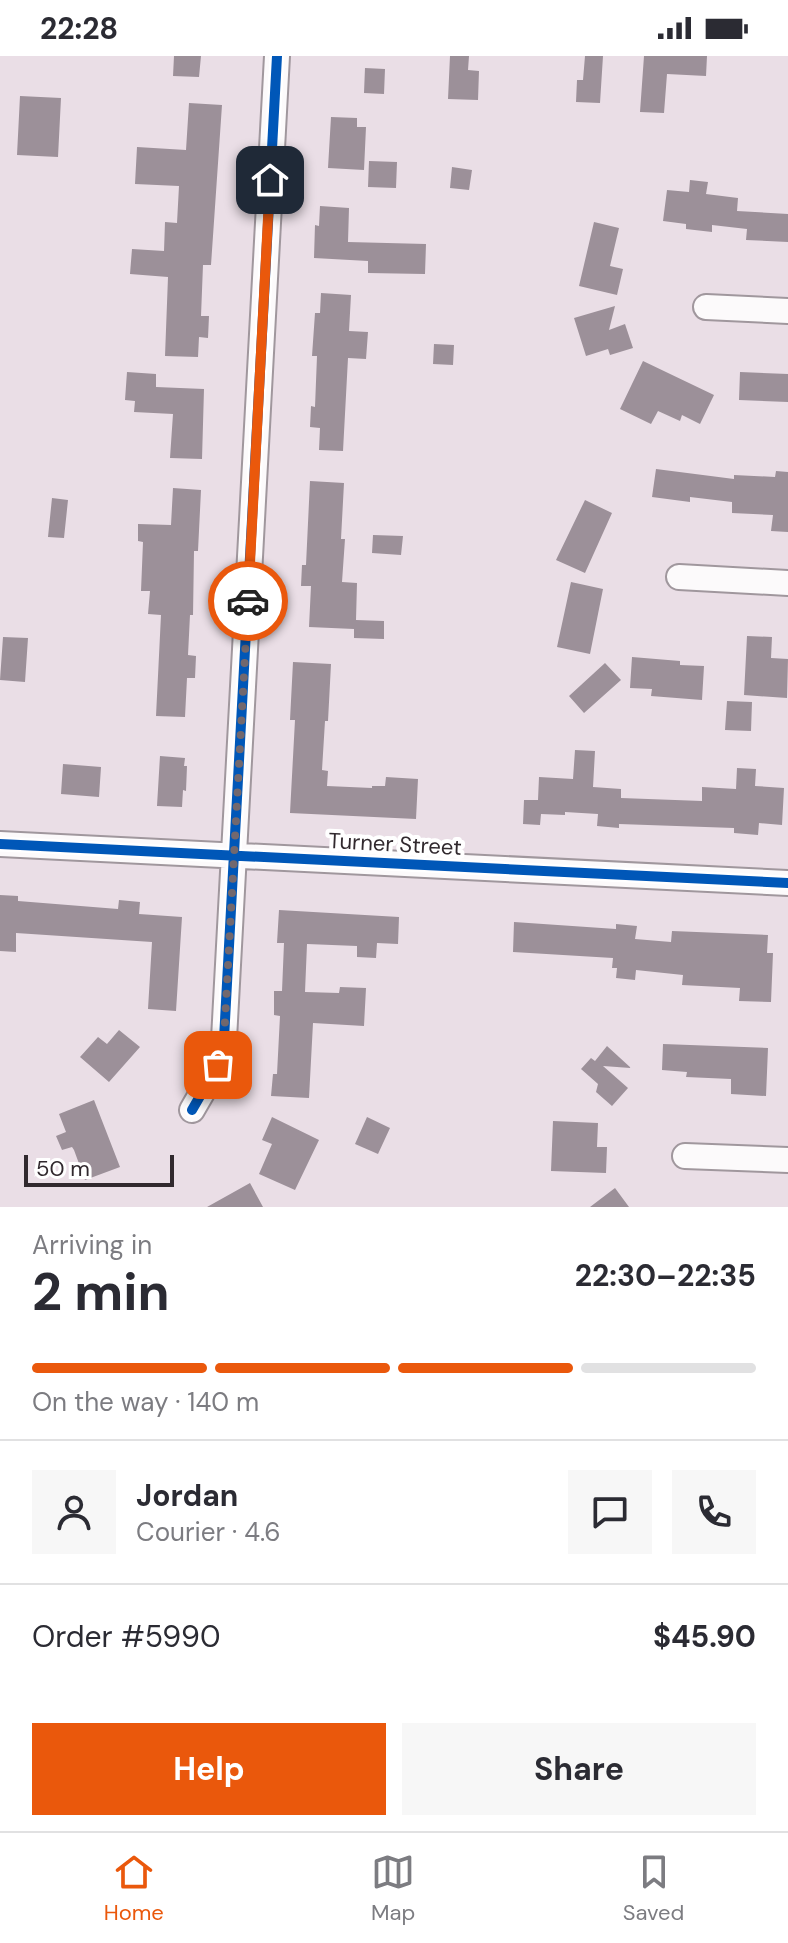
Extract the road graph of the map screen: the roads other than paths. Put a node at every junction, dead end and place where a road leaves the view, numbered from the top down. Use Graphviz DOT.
graph roads {
  1 [pos="277,56"];
  2 [pos="706,307"];
  3 [pos="788,311"];
  4 [pos="679,577"];
  5 [pos="788,583"];
  6 [pos="0,844"];
  7 [pos="235,856"];
  8 [pos="788,883"];
  9 [pos="192,1110"];
  10 [pos="685,1156"];
  11 [pos="788,1160"];
  1 -- 7 [label="street"];
  2 -- 3 [label="street"];
  4 -- 5 [label="street"];
  6 -- 7 [label="street, Turner Street"];
  7 -- 8 [label="street, Turner Street"];
  7 -- 9 [label="street"];
  10 -- 11 [label="street"];
}
